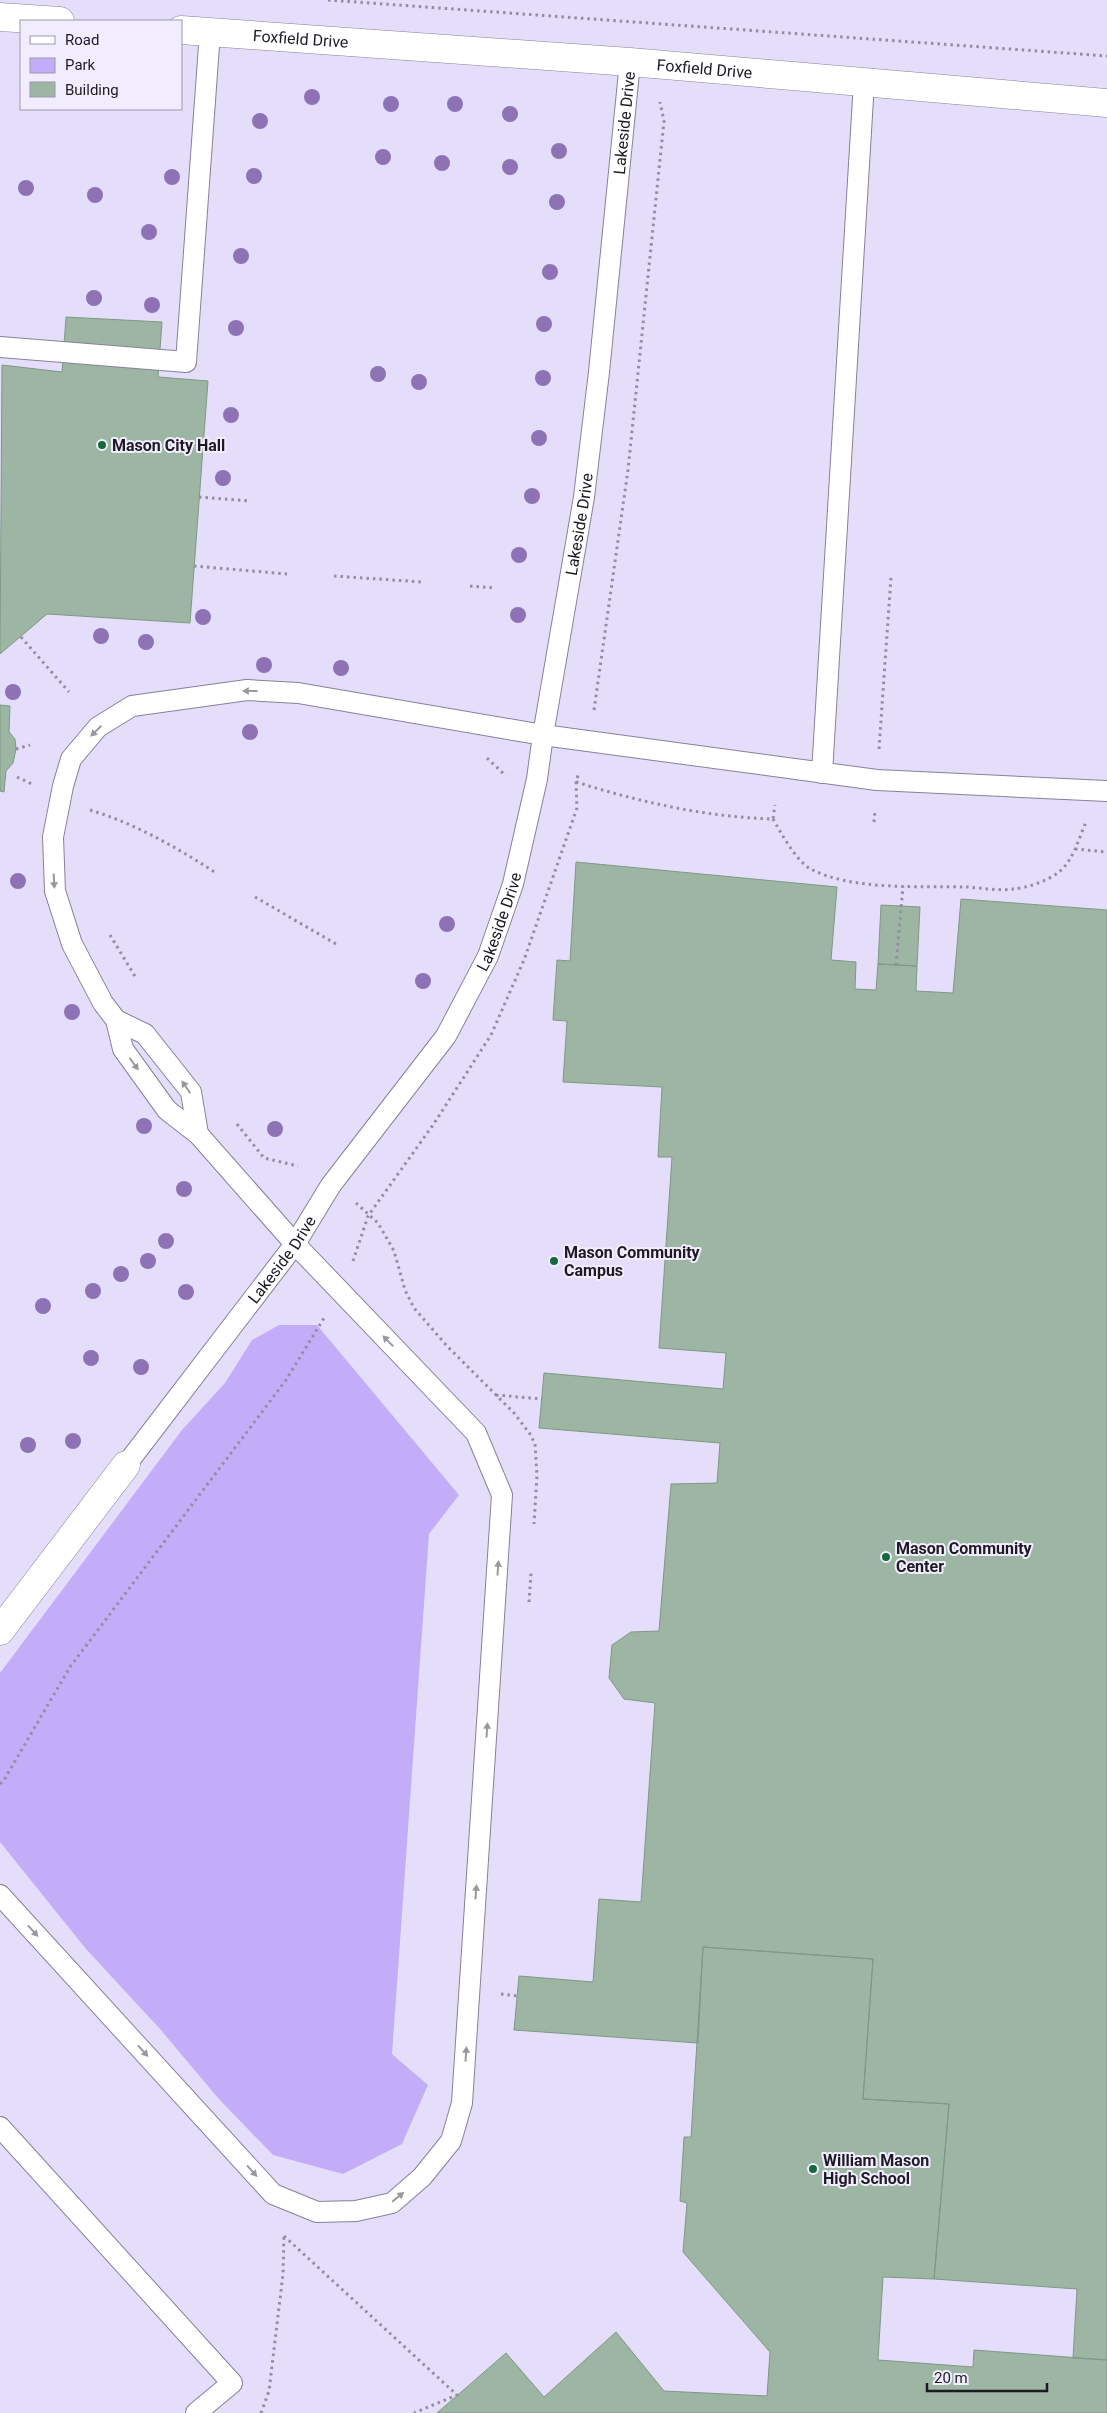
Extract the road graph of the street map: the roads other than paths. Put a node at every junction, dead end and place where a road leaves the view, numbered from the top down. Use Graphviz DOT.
graph roads {
  1 [pos="0,17"];
  2 [pos="45,20"];
  3 [pos="182,30"];
  4 [pos="210,32"];
  5 [pos="630,62"];
  6 [pos="864,82"];
  7 [pos="1107,103"];
  8 [pos="0,347"];
  9 [pos="543,735"];
  10 [pos="822,773"];
  11 [pos="1107,791"];
  12 [pos="116,1020"];
  13 [pos="198,1134"];
  14 [pos="295,1244"];
  15 [pos="126,1465"];
  16 [pos="0,1631"];
  17 [pos="0,1895"];
  18 [pos="0,2127"];
  19 [pos="196,2413"];
  1 -- 2 [label="street"];
  3 -- 4 [label="street, Foxfield Drive"];
  4 -- 5 [label="street, Foxfield Drive"];
  4 -- 8 [label="lane"];
  5 -- 6 [label="street, Foxfield Drive"];
  5 -- 9 [label="lane, Lakeside Drive"];
  6 -- 7 [label="street, Foxfield Drive"];
  6 -- 10 [label="lane"];
  9 -- 10 [label="lane"];
  9 -- 12 [label="lane, one-way"];
  9 -- 14 [label="lane, Lakeside Drive"];
  10 -- 11 [label="lane"];
  12 -- 13 [label="lane, one-way"];
  13 -- 12 [label="lane, one-way"];
  13 -- 14 [label="lane"];
  14 -- 15 [label="lane, Lakeside Drive"];
  17 -- 14 [label="lane, one-way"];
  15 -- 16 [label="street, Lakeside Drive"];
  18 -- 19 [label="lane"];
}
